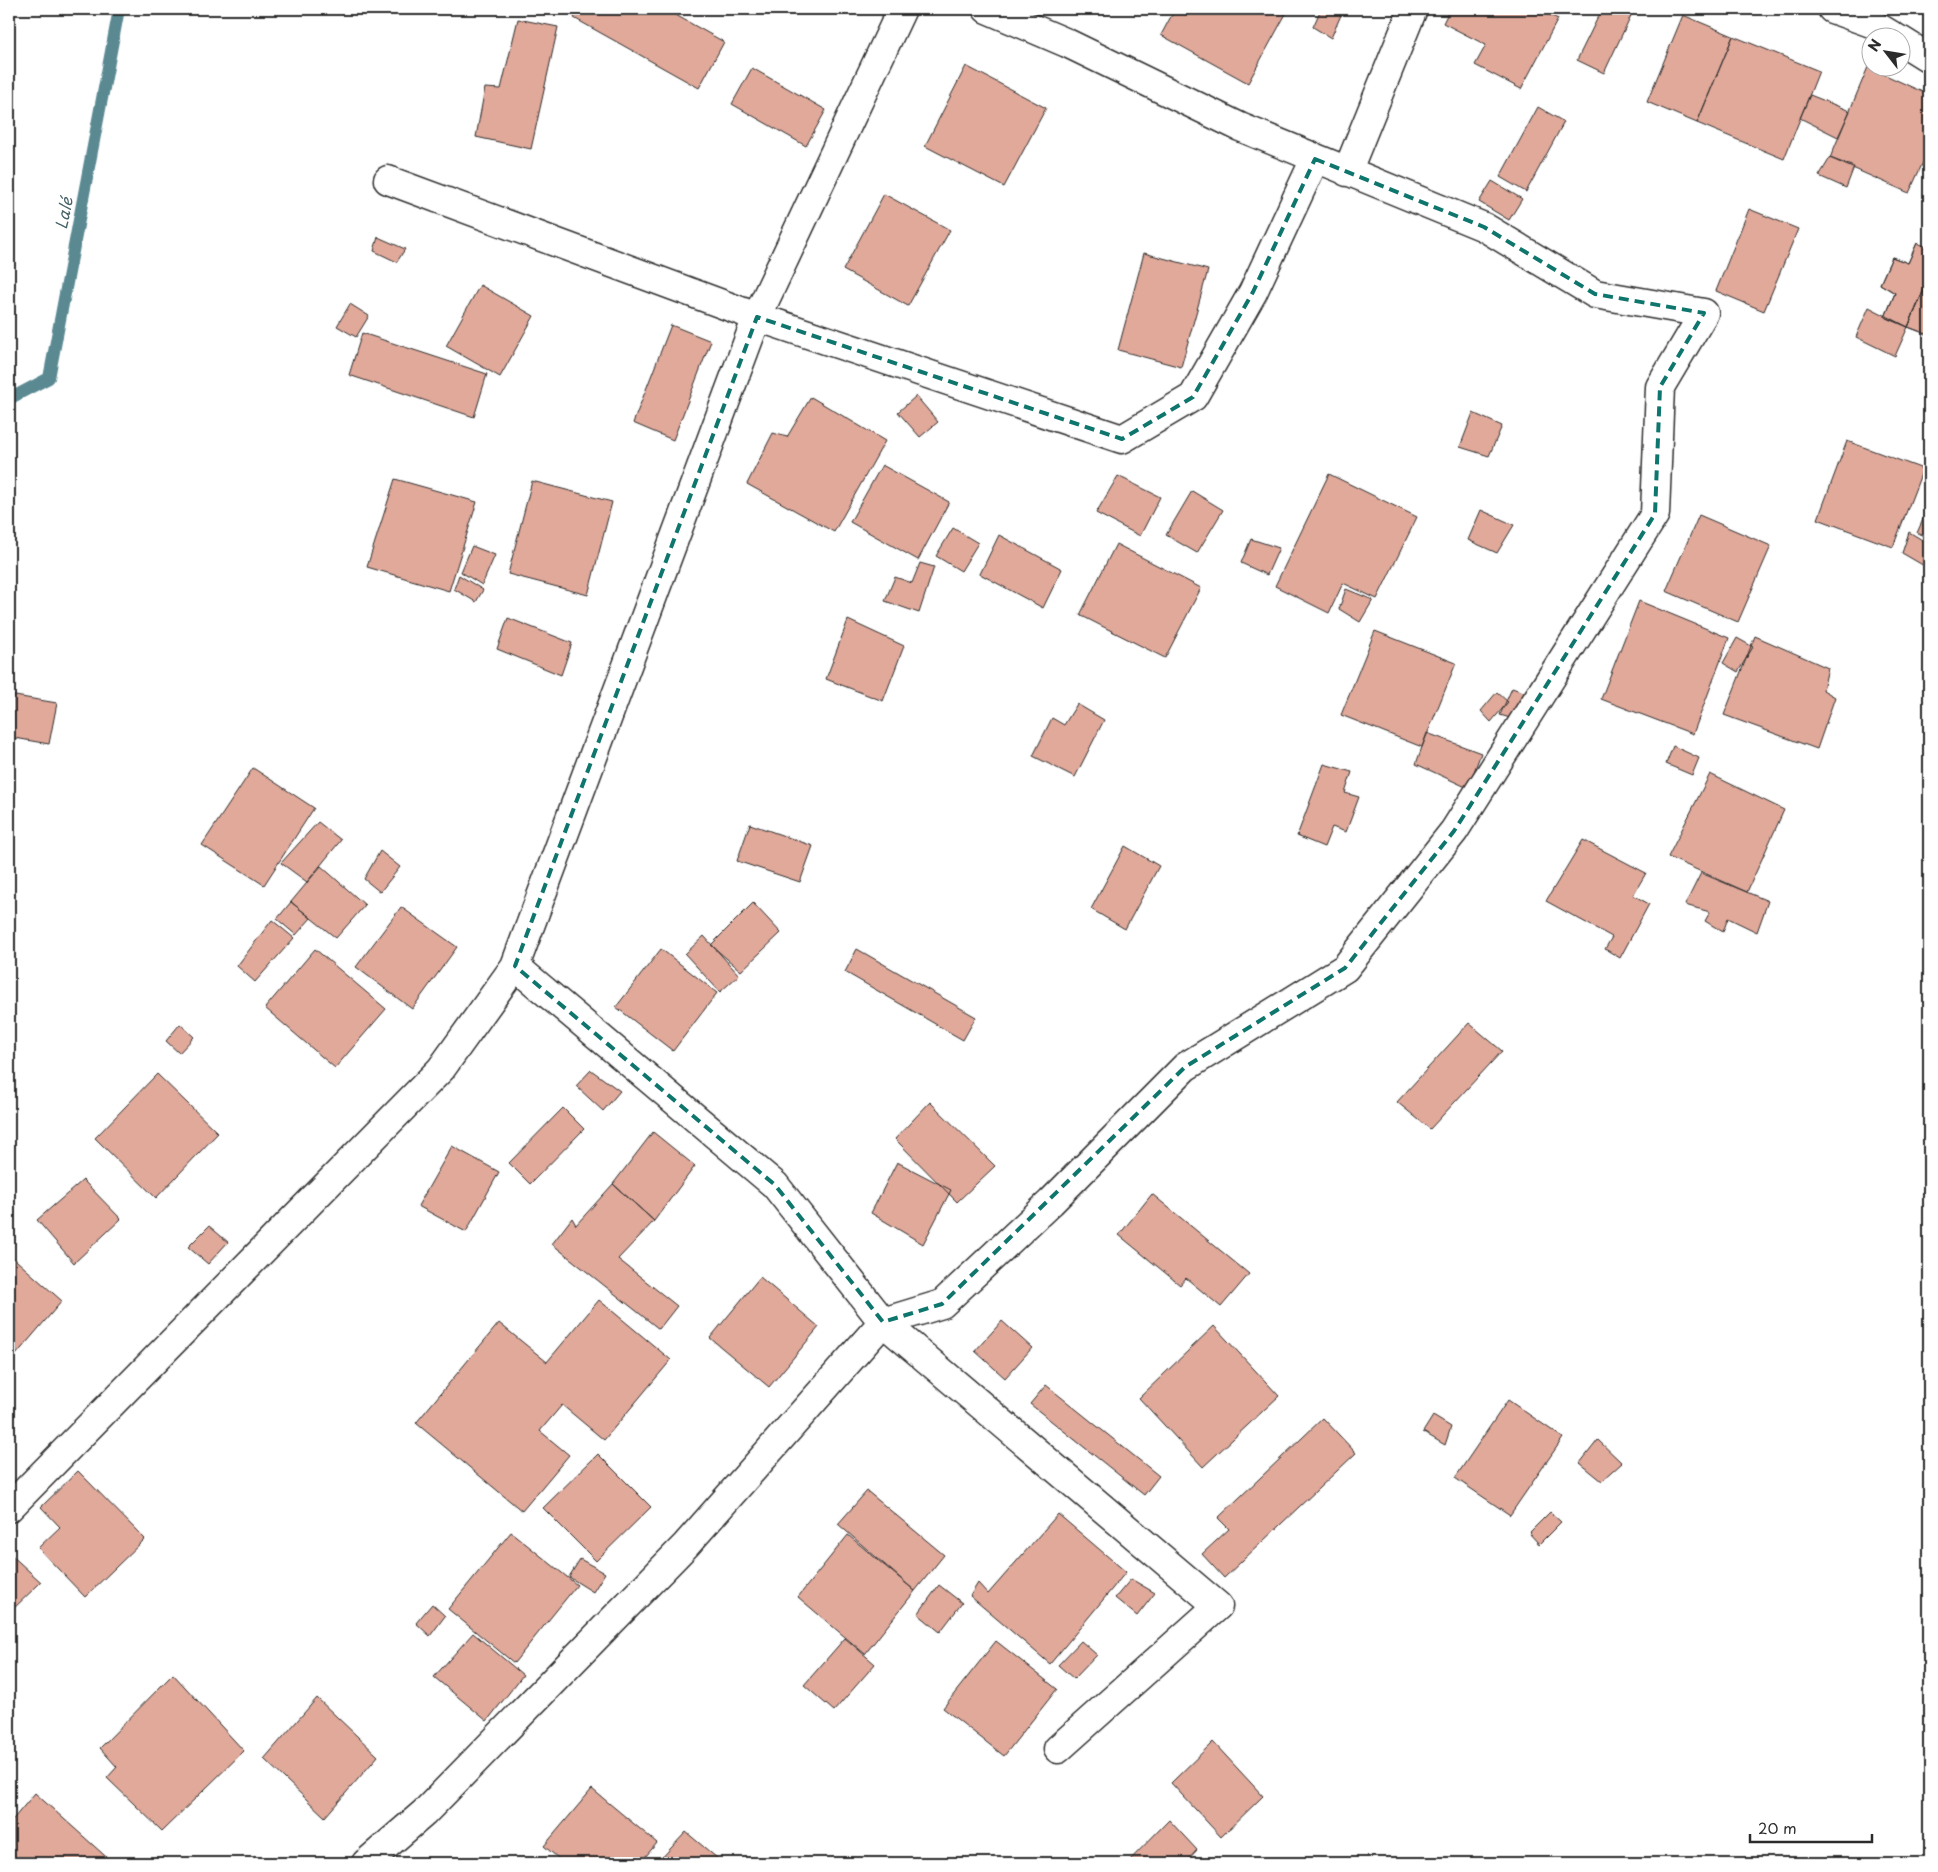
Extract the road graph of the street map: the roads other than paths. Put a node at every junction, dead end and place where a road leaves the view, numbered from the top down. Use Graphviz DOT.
graph roads {
  1 [pos="902,9"];
  2 [pos="987,9"];
  3 [pos="1413,9"];
  4 [pos="1832,9"];
  5 [pos="1880,28"];
  6 [pos="1910,46"];
  7 [pos="1929,58"];
  8 [pos="1315,158"];
  9 [pos="1347,172"];
  10 [pos="388,180"];
  11 [pos="757,317"];
  12 [pos="515,966"];
  13 [pos="884,1322"];
  14 [pos="9,1508"];
  15 [pos="1058,1749"];
  16 [pos="366,1863"];
  1 -- 11 [label="street"];
  2 -- 8 [label="street"];
  3 -- 9 [label="street"];
  4 -- 5 [label="street"];
  6 -- 7 [label="street"];
  8 -- 9 [label="street"];
  8 -- 11 [label="street"];
  9 -- 13 [label="street"];
  10 -- 11 [label="street"];
  11 -- 12 [label="street"];
  12 -- 13 [label="street"];
  12 -- 14 [label="street"];
  13 -- 15 [label="street"];
  13 -- 16 [label="street"];
}
